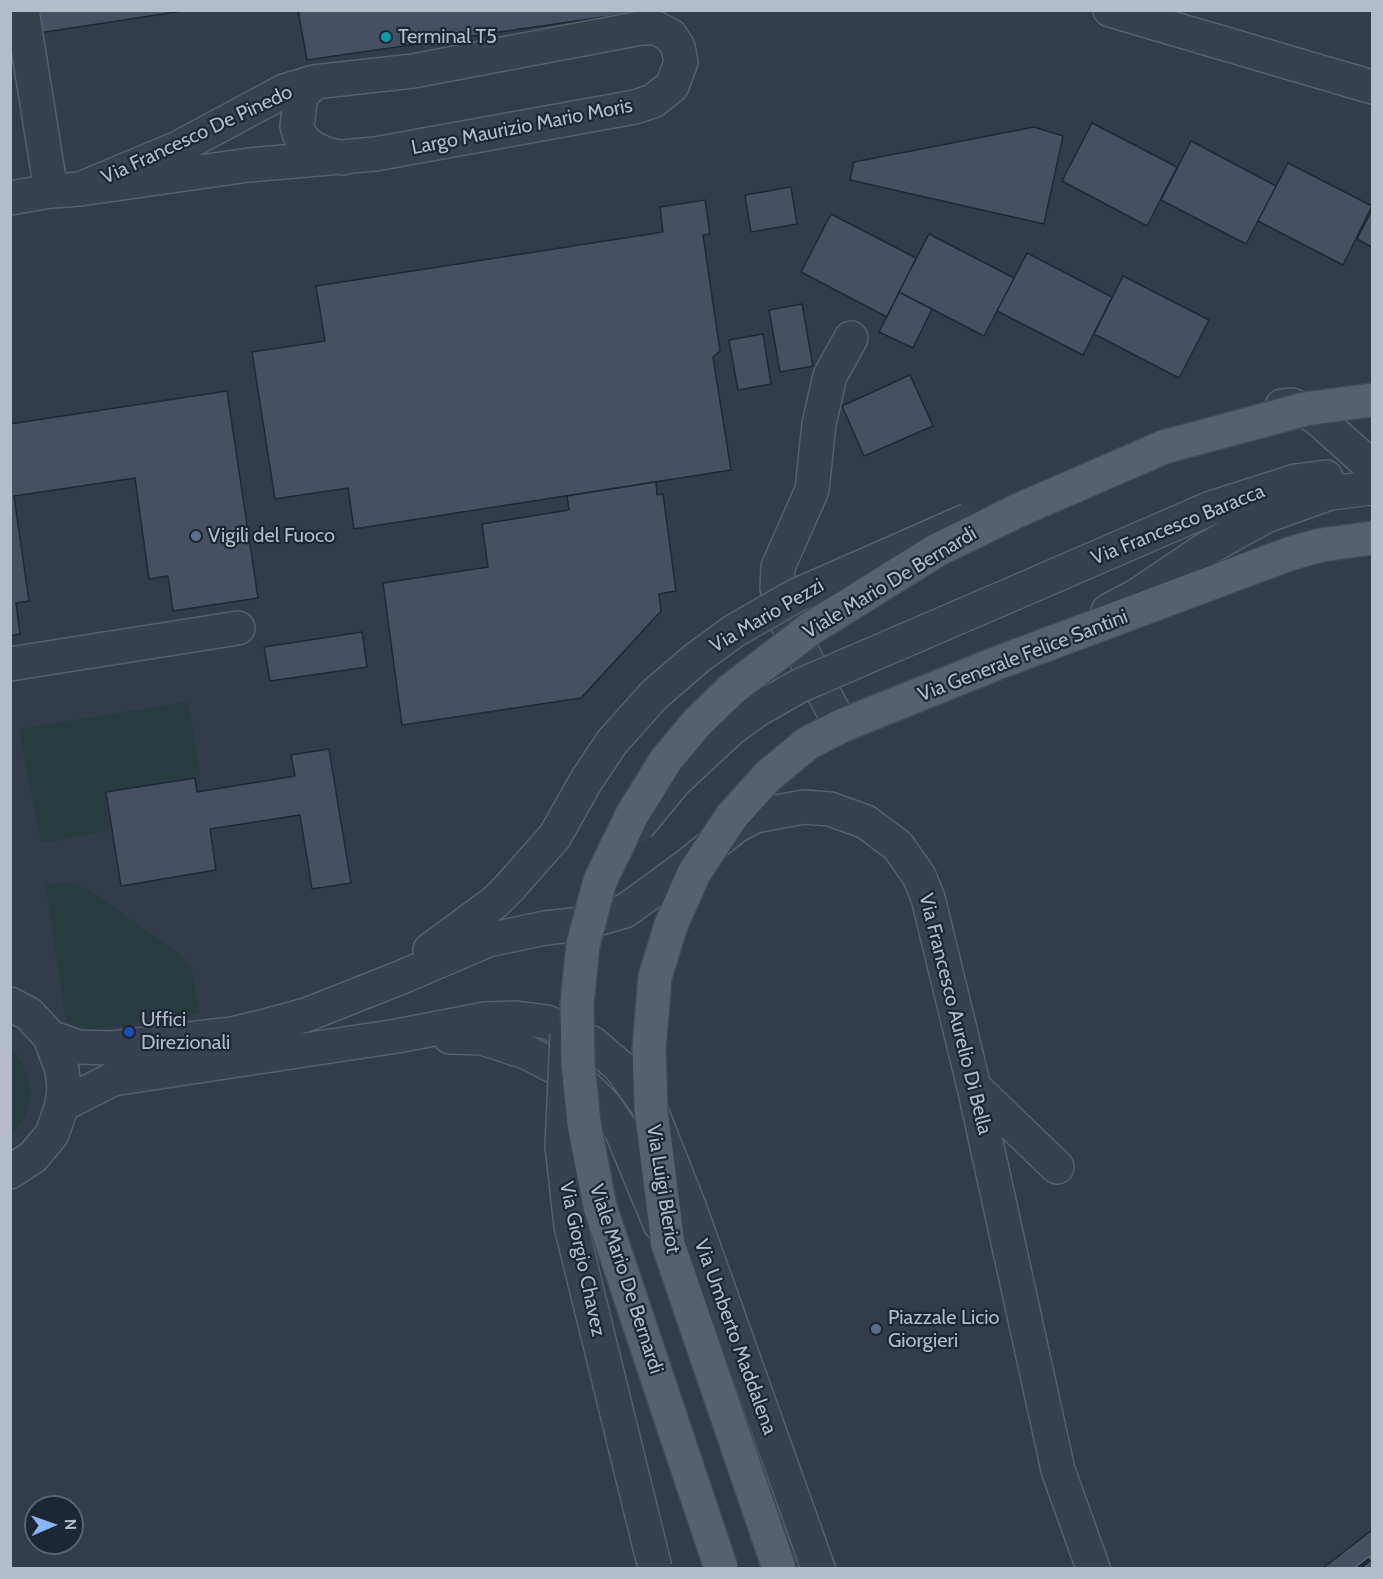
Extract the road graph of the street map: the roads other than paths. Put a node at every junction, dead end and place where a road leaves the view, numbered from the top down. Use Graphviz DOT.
graph roads {
  1 [pos="22,10"];
  2 [pos="1110,10"];
  3 [pos="315,82"];
  4 [pos="1372,87"];
  5 [pos="343,158"];
  6 [pos="249,165"];
  7 [pos="65,190"];
  8 [pos="11,197"];
  9 [pos="851,338"];
  10 [pos="1372,400"];
  11 [pos="1164,447"];
  12 [pos="1372,467"];
  13 [pos="1372,472"];
  14 [pos="1372,488"];
  15 [pos="1372,538"];
  16 [pos="787,623"];
  17 [pos="238,628"];
  18 [pos="1000,662"];
  19 [pos="10,664"];
  20 [pos="841,726"];
  21 [pos="714,842"];
  22 [pos="592,905"];
  23 [pos="583,945"];
  24 [pos="348,998"];
  25 [pos="10,1004"];
  26 [pos="397,1036"];
  27 [pos="50,1037"];
  28 [pos="974,1087"];
  29 [pos="62,1106"];
  30 [pos="651,1110"];
  31 [pos="981,1122"];
  32 [pos="10,1172"];
  33 [pos="668,1244"];
  34 [pos="655,1569"];
  35 [pos="722,1569"];
  36 [pos="779,1569"];
  37 [pos="818,1569"];
  38 [pos="1093,1569"];
  1 -- 7 [label="street"];
  2 -- 4 [label="street"];
  3 -- 5 [label="street, Largo Maurizio Mario Moris"];
  3 -- 5 [label="street, Largo Maurizio Mario Moris"];
  3 -- 7 [label="street, Via Francesco De Pinedo"];
  5 -- 6 [label="street, Largo Maurizio Mario Moris"];
  6 -- 7 [label="street, Via Francesco De Pinedo"];
  7 -- 8 [label="street, Via Francesco De Pinedo"];
  9 -- 16 [label="street"];
  10 -- 11 [label="main road, Viale Mario De Bernardi, bridge"];
  11 -- 22 [label="main road, Viale Mario De Bernardi, bridge"];
  11 -- 24 [label="street, Via Mario Pezzi, bridge"];
  12 -- 16 [label="street"];
  13 -- 22 [label="street, Via Francesco Baracca, bridge"];
  14 -- 18 [label="street"];
  15 -- 18 [label="main road, Via Generale Felice Santini"];
  16 -- 20 [label="street"];
  17 -- 19 [label="street"];
  18 -- 20 [label="main road, Via Generale Felice Santini"];
  20 -- 21 [label="main road, Via Generale Felice Santini"];
  21 -- 24 [label="street, Via Francesco Aurelio Di Bella"];
  21 -- 28 [label="street, Via Francesco Aurelio Di Bella"];
  21 -- 30 [label="main road, Via Luigi Bleriot"];
  22 -- 23 [label="main road, Viale Mario De Bernardi, bridge"];
  23 -- 34 [label="street, Via Giorgio Chavez, bridge"];
  23 -- 35 [label="main road, Viale Mario De Bernardi, bridge"];
  24 -- 27 [label="street"];
  25 -- 27 [label="street"];
  26 -- 29 [label="street"];
  26 -- 30 [label="street, Via Umberto Maddalena"];
  26 -- 33 [label="street"];
  27 -- 29 [label="street"];
  28 -- 31 [label="street, Via Francesco Aurelio Di Bella"];
  28 -- 31 [label="street"];
  29 -- 32 [label="street"];
  30 -- 33 [label="main road, Via Luigi Bleriot"];
  30 -- 37 [label="street, Via Umberto Maddalena"];
  31 -- 38 [label="street, Via Francesco Aurelio Di Bella"];
  33 -- 36 [label="main road, Via Luigi Bleriot"];
}
